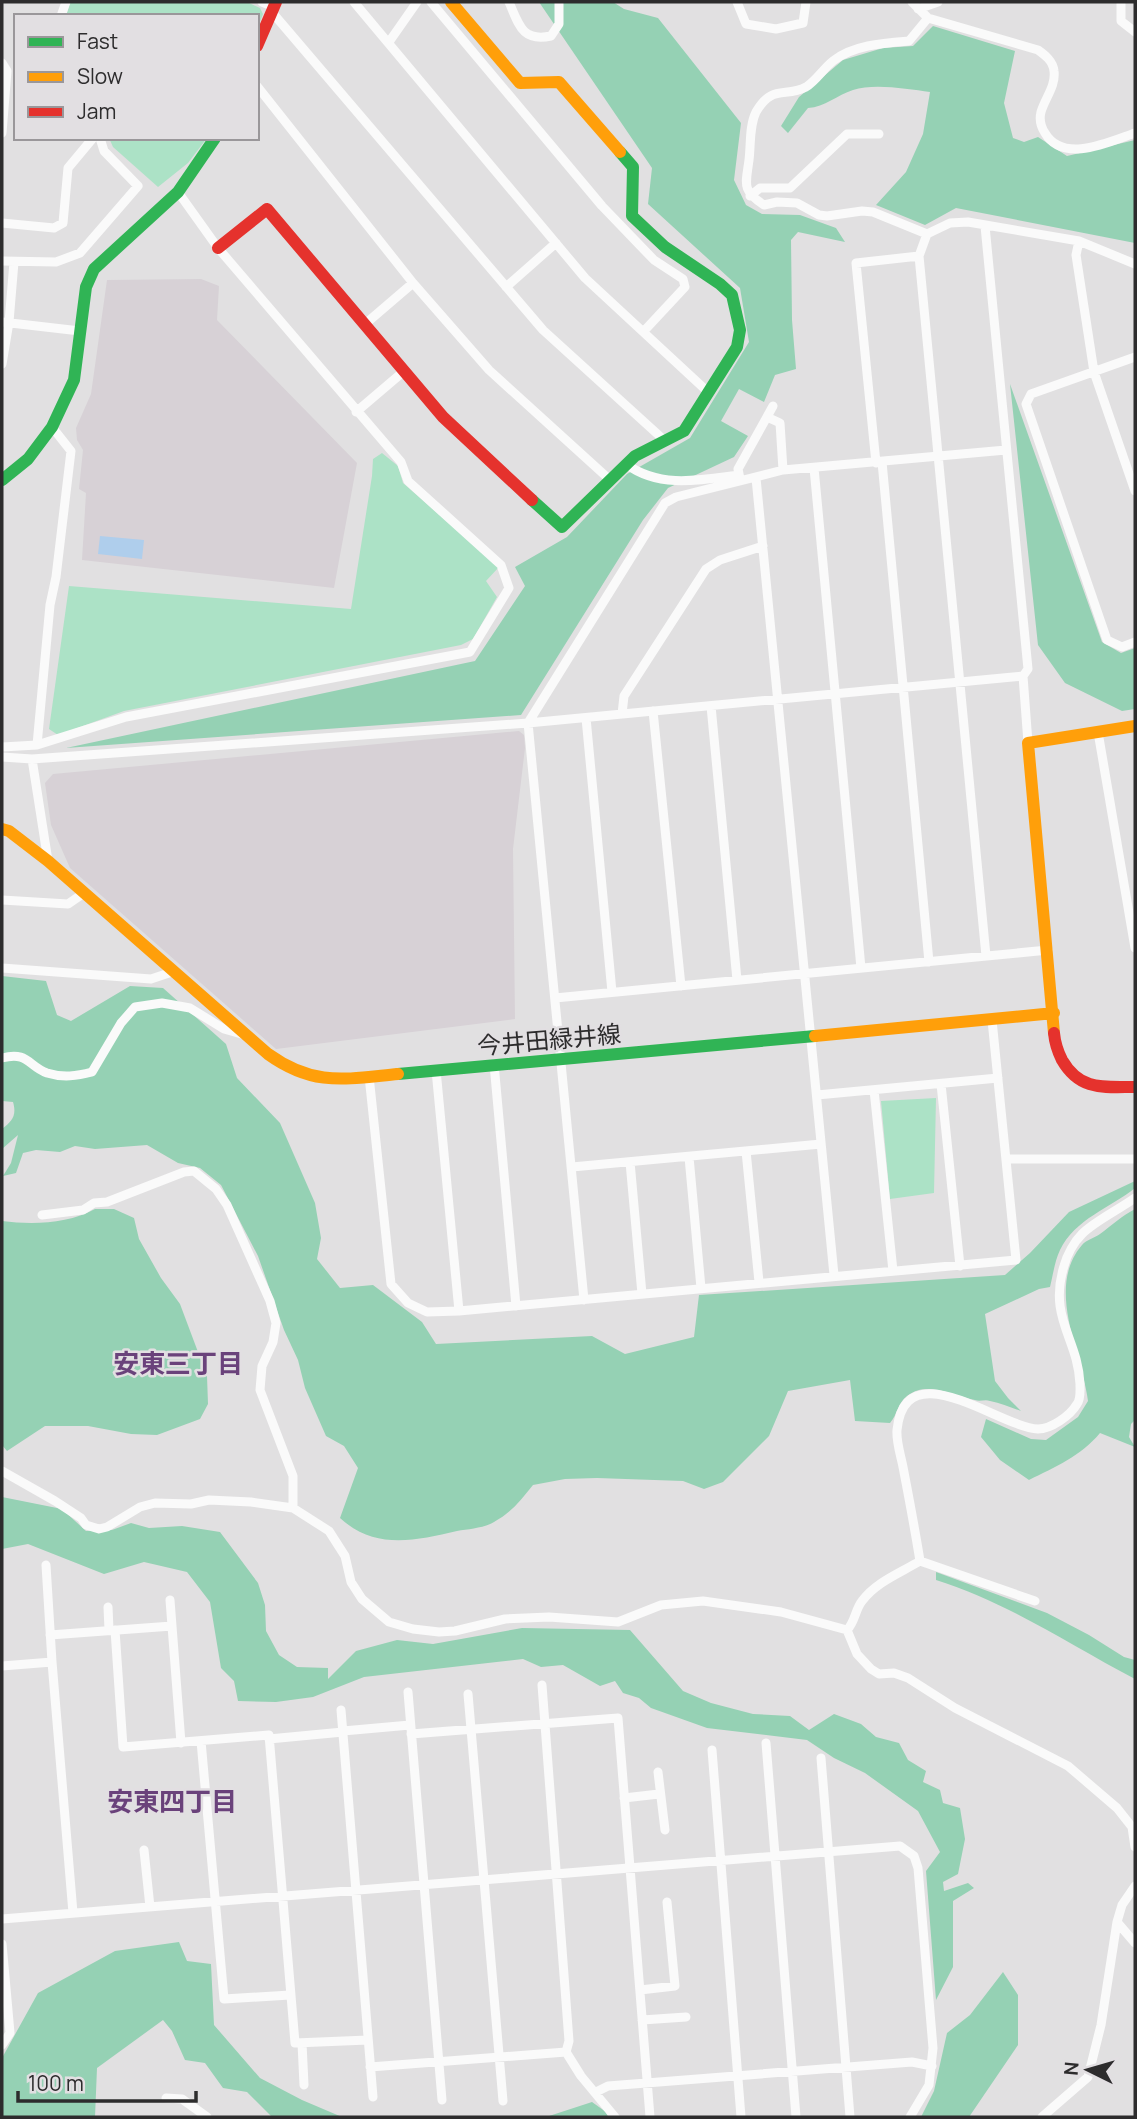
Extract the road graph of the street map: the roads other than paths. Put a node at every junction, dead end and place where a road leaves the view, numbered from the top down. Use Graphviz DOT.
graph roads {
  1 [pos="354,2"];
  2 [pos="417,2"];
  3 [pos="431,2"];
  4 [pos="451,2"];
  5 [pos="509,2"];
  6 [pos="559,2"];
  7 [pos="737,2"];
  8 [pos="806,2"];
  9 [pos="938,2"];
  10 [pos="1121,2"];
  11 [pos="271,5"];
  12 [pos="915,6"];
  13 [pos="928,18"];
  14 [pos="1135,32"];
  15 [pos="259,40"];
  16 [pos="388,42"];
  17 [pos="2,63"];
  18 [pos="259,89"];
  19 [pos="2,133"];
  20 [pos="1135,133"];
  21 [pos="879,134"];
  22 [pos="91,140"];
  23 [pos="101,140"];
  24 [pos="214,140"];
  25 [pos="177,192"];
  26 [pos="750,196"];
  27 [pos="2,223"];
  28 [pos="985,226"];
  29 [pos="927,234"];
  30 [pos="1079,241"];
  31 [pos="556,243"];
  32 [pos="218,248"];
  33 [pos="919,257"];
  34 [pos="2,261"];
  35 [pos="14,262"];
  36 [pos="1135,264"];
  37 [pos="413,283"];
  38 [pos="506,287"];
  39 [pos="6,322"];
  40 [pos="364,325"];
  41 [pos="80,331"];
  42 [pos="644,331"];
  43 [pos="1135,357"];
  44 [pos="2,364"];
  45 [pos="403,372"];
  46 [pos="1094,372"];
  47 [pos="708,392"];
  48 [pos="773,406"];
  49 [pos="356,412"];
  50 [pos="767,416"];
  51 [pos="52,427"];
  52 [pos="664,440"];
  53 [pos="1006,450"];
  54 [pos="938,456"];
  55 [pos="879,463"];
  56 [pos="626,464"];
  57 [pos="814,468"];
  58 [pos="783,470"];
  59 [pos="756,478"];
  60 [pos="609,479"];
  61 [pos="740,479"];
  62 [pos="2,480"];
  63 [pos="1135,491"];
  64 [pos="763,546"];
  65 [pos="1135,642"];
  66 [pos="1023,676"];
  67 [pos="960,682"];
  68 [pos="902,688"];
  69 [pos="834,694"];
  70 [pos="778,700"];
  71 [pos="711,706"];
  72 [pos="653,711"];
  73 [pos="622,714"];
  74 [pos="586,718"];
  75 [pos="528,723"];
  76 [pos="1135,726"];
  77 [pos="1098,732"];
  78 [pos="1028,743"];
  79 [pos="37,745"];
  80 [pos="2,747"];
  81 [pos="2,757"];
  82 [pos="32,760"];
  83 [pos="2,829"];
  84 [pos="48,862"];
  85 [pos="84,893"];
  86 [pos="2,900"];
  87 [pos="1135,948"];
  88 [pos="1048,950"];
  89 [pos="986,956"];
  90 [pos="929,962"];
  91 [pos="2,968"];
  92 [pos="861,968"];
  93 [pos="175,971"];
  94 [pos="804,974"];
  95 [pos="737,980"];
  96 [pos="681,986"];
  97 [pos="612,992"];
  98 [pos="555,998"];
  99 [pos="1054,1013"];
  100 [pos="992,1020"];
  101 [pos="250,1036"];
  102 [pos="810,1037"];
  103 [pos="2,1058"];
  104 [pos="561,1060"];
  105 [pos="494,1064"];
  106 [pos="436,1070"];
  107 [pos="369,1076"];
  108 [pos="998,1079"];
  109 [pos="941,1084"];
  110 [pos="1135,1087"];
  111 [pos="874,1090"];
  112 [pos="817,1096"];
  113 [pos="821,1144"];
  114 [pos="746,1152"];
  115 [pos="689,1157"];
  116 [pos="1007,1159"];
  117 [pos="1135,1159"];
  118 [pos="630,1163"];
  119 [pos="572,1167"];
  120 [pos="1135,1198"];
  121 [pos="42,1215"];
  122 [pos="960,1266"];
  123 [pos="893,1271"];
  124 [pos="834,1275"];
  125 [pos="759,1282"];
  126 [pos="701,1288"];
  127 [pos="642,1294"];
  128 [pos="584,1300"];
  129 [pos="516,1306"];
  130 [pos="459,1311"];
  131 [pos="4,1474"];
  132 [pos="293,1508"];
  133 [pos="920,1561"];
  134 [pos="46,1565"];
  135 [pos="170,1600"];
  136 [pos="1035,1601"];
  137 [pos="108,1607"];
  138 [pos="172,1626"];
  139 [pos="112,1630"];
  140 [pos="847,1630"];
  141 [pos="51,1634"];
  142 [pos="52,1662"];
  143 [pos="2,1666"];
  144 [pos="542,1685"];
  145 [pos="408,1692"];
  146 [pos="468,1694"];
  147 [pos="341,1710"];
  148 [pos="544,1724"];
  149 [pos="411,1730"];
  150 [pos="471,1730"];
  151 [pos="343,1732"];
  152 [pos="269,1739"];
  153 [pos="201,1741"];
  154 [pos="766,1742"];
  155 [pos="181,1743"];
  156 [pos="712,1751"];
  157 [pos="821,1758"];
  158 [pos="657,1772"];
  159 [pos="659,1794"];
  160 [pos="624,1798"];
  161 [pos="665,1830"];
  162 [pos="1135,1847"];
  163 [pos="144,1850"];
  164 [pos="829,1850"];
  165 [pos="775,1855"];
  166 [pos="721,1859"];
  167 [pos="629,1867"];
  168 [pos="556,1873"];
  169 [pos="484,1879"];
  170 [pos="423,1884"];
  171 [pos="1135,1886"];
  172 [pos="354,1890"];
  173 [pos="282,1896"];
  174 [pos="216,1901"];
  175 [pos="667,1902"];
  176 [pos="150,1907"];
  177 [pos="73,1913"];
  178 [pos="2,1919"];
  179 [pos="1117,1922"];
  180 [pos="1135,1943"];
  181 [pos="2,1944"];
  182 [pos="640,1990"];
  183 [pos="290,1995"];
  184 [pos="686,2017"];
  185 [pos="642,2020"];
  186 [pos="368,2040"];
  187 [pos="302,2043"];
  188 [pos="2,2045"];
  189 [pos="566,2052"];
  190 [pos="499,2056"];
  191 [pos="438,2061"];
  192 [pos="846,2066"];
  193 [pos="932,2066"];
  194 [pos="370,2067"];
  195 [pos="793,2070"];
  196 [pos="738,2075"];
  197 [pos="647,2082"];
  198 [pos="304,2085"];
  199 [pos="596,2092"];
  200 [pos="373,2097"];
  201 [pos="166,2098"];
  202 [pos="442,2099"];
  203 [pos="503,2101"];
  204 [pos="206,2117"];
  205 [pos="615,2117"];
  206 [pos="650,2117"];
  207 [pos="741,2117"];
  208 [pos="796,2117"];
  209 [pos="850,2117"];
  210 [pos="910,2117"];
  211 [pos="1042,2117"];
  1 -- 16 [label="street"];
  2 -- 16 [label="street"];
  3 -- 42 [label="street"];
  4 -- 47 [label="street"];
  5 -- 6 [label="street"];
  7 -- 8 [label="street"];
  9 -- 12 [label="street"];
  10 -- 14 [label="street"];
  11 -- 15 [label="street"];
  11 -- 38 [label="street"];
  12 -- 13 [label="street"];
  13 -- 20 [label="street"];
  13 -- 26 [label="street"];
  16 -- 31 [label="street"];
  17 -- 19 [label="street"];
  18 -- 37 [label="street"];
  21 -- 26 [label="street"];
  22 -- 27 [label="street"];
  23 -- 35 [label="street"];
  24 -- 25 [label="street"];
  25 -- 32 [label="street"];
  25 -- 41 [label="street"];
  26 -- 29 [label="street"];
  28 -- 29 [label="street"];
  28 -- 30 [label="street"];
  28 -- 53 [label="street"];
  29 -- 33 [label="street"];
  30 -- 36 [label="street"];
  30 -- 46 [label="street"];
  31 -- 38 [label="street"];
  31 -- 42 [label="street"];
  32 -- 40 [label="street"];
  32 -- 49 [label="street"];
  33 -- 54 [label="street"];
  33 -- 55 [label="street"];
  34 -- 35 [label="street"];
  35 -- 39 [label="street"];
  37 -- 40 [label="street"];
  37 -- 60 [label="street"];
  38 -- 52 [label="street"];
  39 -- 41 [label="street"];
  39 -- 44 [label="street"];
  40 -- 45 [label="street"];
  41 -- 51 [label="street"];
  42 -- 47 [label="street"];
  43 -- 46 [label="street"];
  45 -- 49 [label="street"];
  45 -- 60 [label="street"];
  46 -- 63 [label="street"];
  46 -- 65 [label="street"];
  47 -- 52 [label="street"];
  48 -- 50 [label="street"];
  49 -- 79 [label="street"];
  50 -- 58 [label="street"];
  50 -- 61 [label="street"];
  51 -- 62 [label="street"];
  51 -- 79 [label="street"];
  52 -- 56 [label="street"];
  53 -- 54 [label="street"];
  53 -- 66 [label="street"];
  54 -- 55 [label="street"];
  54 -- 67 [label="street"];
  55 -- 57 [label="street"];
  55 -- 68 [label="street"];
  56 -- 60 [label="street"];
  56 -- 61 [label="street"];
  57 -- 58 [label="street"];
  57 -- 69 [label="street"];
  58 -- 59 [label="street"];
  59 -- 61 [label="street"];
  59 -- 64 [label="street"];
  61 -- 75 [label="street"];
  64 -- 70 [label="street"];
  64 -- 73 [label="street"];
  66 -- 67 [label="street"];
  66 -- 78 [label="street"];
  67 -- 68 [label="street"];
  67 -- 89 [label="street"];
  68 -- 69 [label="street"];
  68 -- 90 [label="street"];
  69 -- 70 [label="street"];
  69 -- 92 [label="street"];
  70 -- 71 [label="street"];
  70 -- 94 [label="street"];
  71 -- 72 [label="street"];
  71 -- 95 [label="street"];
  72 -- 73 [label="street"];
  72 -- 96 [label="street"];
  73 -- 74 [label="street"];
  74 -- 75 [label="street"];
  74 -- 97 [label="street"];
  75 -- 82 [label="street"];
  75 -- 98 [label="street"];
  76 -- 77 [label="street"];
  77 -- 78 [label="street"];
  77 -- 87 [label="street"];
  78 -- 88 [label="street"];
  79 -- 80 [label="street"];
  81 -- 82 [label="street"];
  82 -- 84 [label="street"];
  83 -- 84 [label="street, 今井田緑井線"];
  84 -- 85 [label="street, 今井田緑井線"];
  85 -- 86 [label="street"];
  85 -- 93 [label="street, 今井田緑井線"];
  88 -- 89 [label="street"];
  88 -- 99 [label="street"];
  89 -- 90 [label="street"];
  90 -- 92 [label="street"];
  91 -- 93 [label="street"];
  92 -- 94 [label="street"];
  93 -- 101 [label="street, 今井田緑井線"];
  94 -- 95 [label="street"];
  94 -- 102 [label="street"];
  95 -- 96 [label="street"];
  96 -- 97 [label="street"];
  97 -- 98 [label="street"];
  98 -- 104 [label="street"];
  99 -- 100 [label="street, 今井田緑井線"];
  99 -- 110 [label="street"];
  100 -- 102 [label="street, 今井田緑井線"];
  100 -- 108 [label="street"];
  101 -- 103 [label="street"];
  101 -- 107 [label="street, 今井田緑井線"];
  102 -- 104 [label="street, 今井田緑井線"];
  102 -- 112 [label="street"];
  104 -- 105 [label="street, 今井田緑井線"];
  104 -- 119 [label="street"];
  105 -- 106 [label="street, 今井田緑井線"];
  105 -- 129 [label="street"];
  106 -- 107 [label="street, 今井田緑井線"];
  106 -- 130 [label="street"];
  107 -- 130 [label="street"];
  108 -- 109 [label="street"];
  108 -- 116 [label="street"];
  109 -- 111 [label="street"];
  109 -- 122 [label="street"];
  111 -- 112 [label="street"];
  111 -- 123 [label="street"];
  112 -- 113 [label="street"];
  113 -- 114 [label="street"];
  113 -- 124 [label="street"];
  114 -- 115 [label="street"];
  114 -- 125 [label="street"];
  115 -- 118 [label="street"];
  115 -- 126 [label="street"];
  116 -- 117 [label="street"];
  116 -- 122 [label="street"];
  118 -- 119 [label="street"];
  118 -- 127 [label="street"];
  119 -- 128 [label="street"];
  120 -- 133 [label="street"];
  121 -- 132 [label="street"];
  122 -- 123 [label="street"];
  123 -- 124 [label="street"];
  124 -- 125 [label="street"];
  125 -- 126 [label="street"];
  126 -- 127 [label="street"];
  127 -- 128 [label="street"];
  128 -- 129 [label="street"];
  129 -- 130 [label="street"];
  131 -- 132 [label="street"];
  132 -- 140 [label="street"];
  133 -- 136 [label="street"];
  133 -- 140 [label="street"];
  134 -- 141 [label="street"];
  135 -- 138 [label="street"];
  137 -- 139 [label="street"];
  138 -- 139 [label="street"];
  138 -- 155 [label="street"];
  139 -- 141 [label="street"];
  139 -- 155 [label="street"];
  140 -- 162 [label="street"];
  141 -- 142 [label="street"];
  142 -- 143 [label="street"];
  142 -- 177 [label="street"];
  144 -- 148 [label="street"];
  145 -- 149 [label="street"];
  146 -- 150 [label="street"];
  147 -- 151 [label="street"];
  148 -- 150 [label="street"];
  148 -- 160 [label="street"];
  148 -- 168 [label="street"];
  149 -- 150 [label="street"];
  149 -- 151 [label="street"];
  149 -- 170 [label="street"];
  150 -- 169 [label="street"];
  151 -- 152 [label="street"];
  151 -- 172 [label="street"];
  152 -- 153 [label="street"];
  152 -- 173 [label="street"];
  153 -- 155 [label="street"];
  153 -- 174 [label="street"];
  154 -- 165 [label="street"];
  156 -- 166 [label="street"];
  157 -- 164 [label="street"];
  158 -- 159 [label="street"];
  159 -- 160 [label="street"];
  159 -- 161 [label="street"];
  160 -- 167 [label="street"];
  163 -- 176 [label="street"];
  164 -- 165 [label="street"];
  164 -- 192 [label="street"];
  164 -- 193 [label="street"];
  165 -- 166 [label="street"];
  165 -- 195 [label="street"];
  166 -- 167 [label="street"];
  166 -- 196 [label="street"];
  167 -- 168 [label="street"];
  167 -- 182 [label="street"];
  168 -- 169 [label="street"];
  168 -- 189 [label="street"];
  169 -- 170 [label="street"];
  169 -- 190 [label="street"];
  170 -- 172 [label="street"];
  170 -- 191 [label="street"];
  171 -- 179 [label="street"];
  172 -- 173 [label="street"];
  172 -- 186 [label="street"];
  173 -- 174 [label="street"];
  173 -- 183 [label="street"];
  174 -- 176 [label="street"];
  174 -- 183 [label="street"];
  175 -- 182 [label="street"];
  176 -- 177 [label="street"];
  177 -- 178 [label="street"];
  179 -- 180 [label="street"];
  179 -- 211 [label="street"];
  181 -- 188 [label="street"];
  182 -- 185 [label="street"];
  183 -- 187 [label="street"];
  184 -- 185 [label="street"];
  185 -- 197 [label="street"];
  186 -- 187 [label="street"];
  186 -- 194 [label="street"];
  187 -- 198 [label="street"];
  189 -- 190 [label="street"];
  189 -- 199 [label="street"];
  190 -- 191 [label="street"];
  190 -- 203 [label="street"];
  191 -- 194 [label="street"];
  191 -- 202 [label="street"];
  192 -- 193 [label="street"];
  192 -- 195 [label="street"];
  192 -- 209 [label="street"];
  193 -- 210 [label="street"];
  194 -- 200 [label="street"];
  195 -- 196 [label="street"];
  195 -- 208 [label="street"];
  196 -- 197 [label="street"];
  196 -- 207 [label="street"];
  197 -- 199 [label="street"];
  197 -- 206 [label="street"];
  199 -- 205 [label="street"];
  201 -- 204 [label="street"];
}
